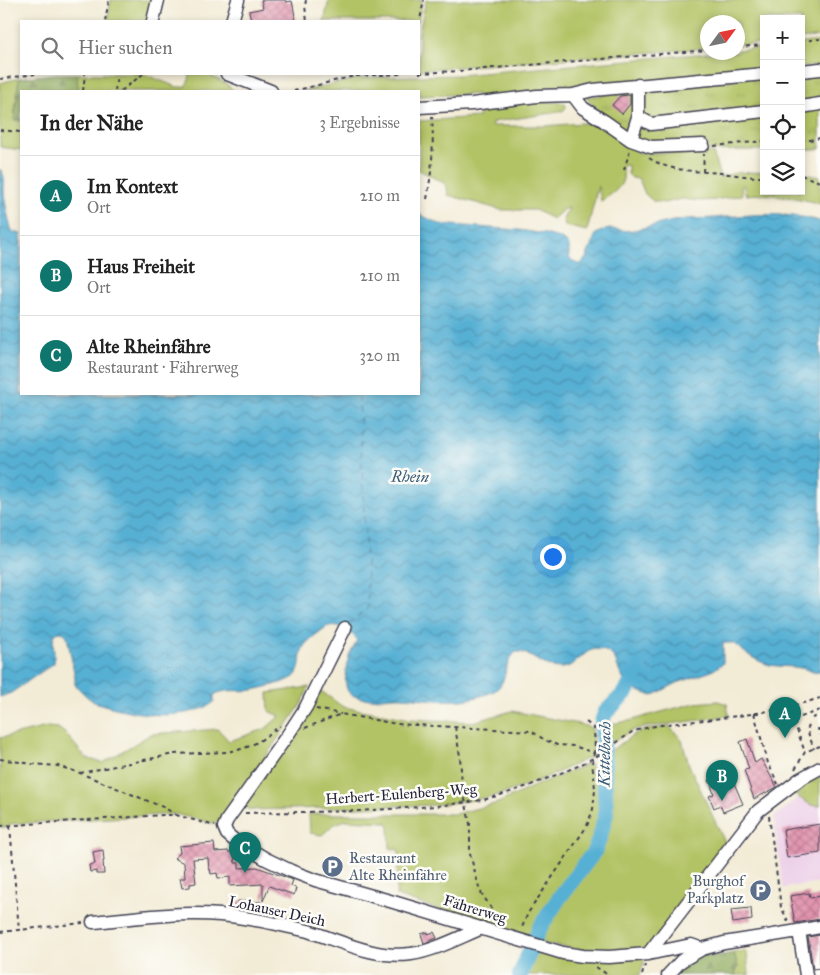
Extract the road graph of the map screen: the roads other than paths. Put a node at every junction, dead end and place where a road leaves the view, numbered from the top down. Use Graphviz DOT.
graph roads {
  1 [pos="158,0"];
  2 [pos="238,0"];
  3 [pos="153,20"];
  4 [pos="232,20"];
  5 [pos="820,69"];
  6 [pos="805,71"];
  7 [pos="760,74"];
  8 [pos="229,75"];
  9 [pos="638,85"];
  10 [pos="247,90"];
  11 [pos="268,90"];
  12 [pos="573,95"];
  13 [pos="820,104"];
  14 [pos="805,106"];
  15 [pos="425,107"];
  16 [pos="760,111"];
  17 [pos="638,117"];
  18 [pos="631,140"];
  19 [pos="703,145"];
  20 [pos="345,628"];
  21 [pos="820,768"];
  22 [pos="93,922"];
  23 [pos="820,926"];
  24 [pos="482,928"];
  25 [pos="791,930"];
  26 [pos="702,949"];
  27 [pos="648,954"];
  28 [pos="668,975"];
  29 [pos="806,975"];
  1 -- 3 [label="street"];
  2 -- 4 [label="street"];
  5 -- 6 [label="street"];
  7 -- 9 [label="street"];
  8 -- 10 [label="street"];
  8 -- 11 [label="street"];
  9 -- 12 [label="street"];
  9 -- 17 [label="street"];
  12 -- 15 [label="street"];
  12 -- 18 [label="street"];
  13 -- 14 [label="street"];
  16 -- 17 [label="street"];
  17 -- 18 [label="street"];
  18 -- 19 [label="street"];
  20 -- 24 [label="street, Fährerweg"];
  21 -- 27 [label="street"];
  22 -- 24 [label="street, Lohauser Deich"];
  23 -- 25 [label="street"];
  24 -- 27 [label="street, Fährerweg"];
  25 -- 26 [label="street"];
  25 -- 29 [label="street"];
  26 -- 27 [label="street, Fährerweg"];
  26 -- 28 [label="street"];
}
